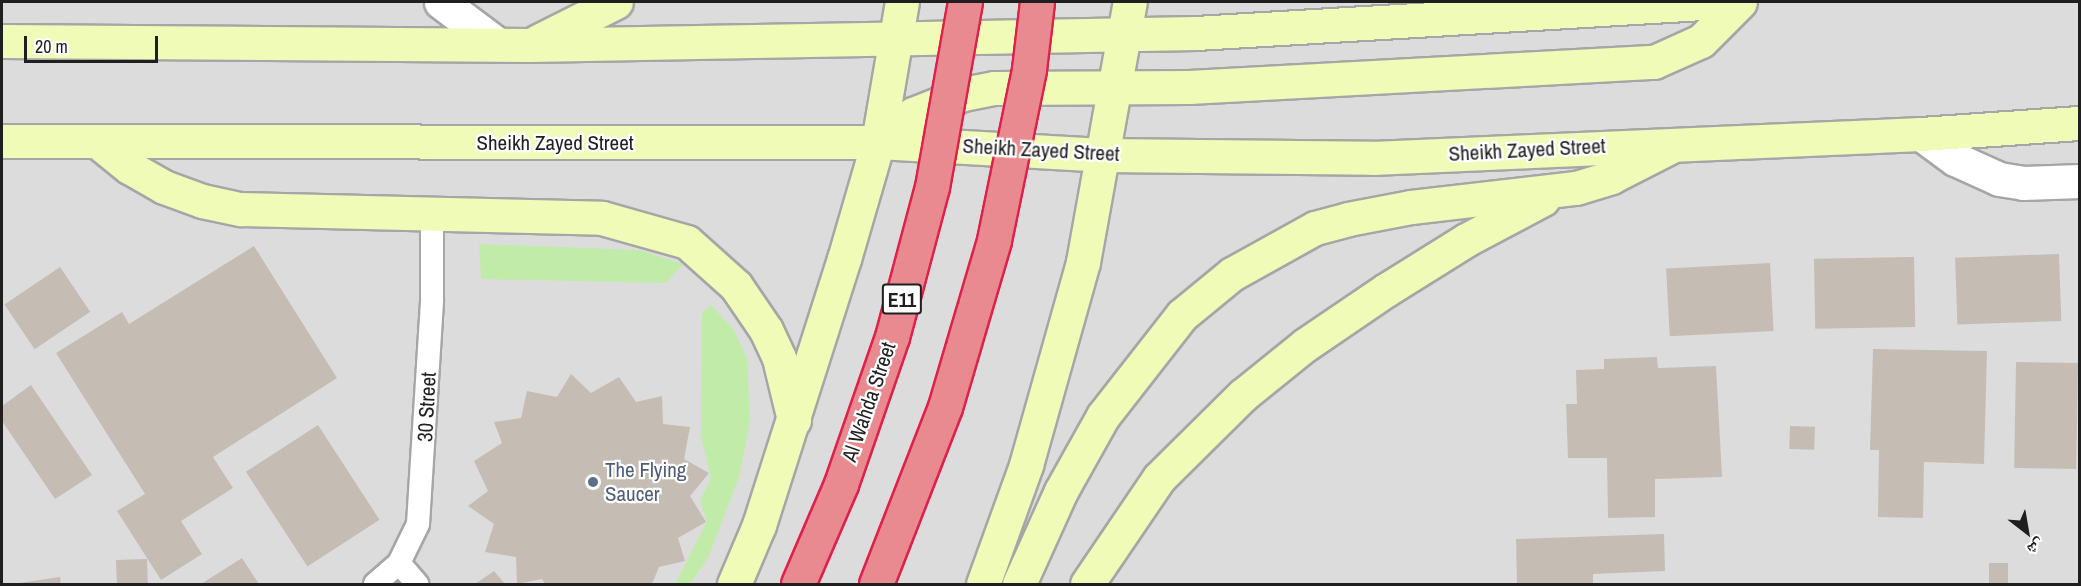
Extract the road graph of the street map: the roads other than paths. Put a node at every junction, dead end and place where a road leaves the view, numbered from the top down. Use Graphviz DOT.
graph roads {
  1 [pos="441,2"];
  2 [pos="616,2"];
  3 [pos="902,2"];
  4 [pos="965,2"];
  5 [pos="1037,2"];
  6 [pos="1130,2"];
  7 [pos="1720,2"];
  8 [pos="1740,2"];
  9 [pos="1589,4"];
  10 [pos="1126,33"];
  11 [pos="898,37"];
  12 [pos="2,41"];
  13 [pos="513,45"];
  14 [pos="1117,88"];
  15 [pos="2079,123"];
  16 [pos="1921,134"];
  17 [pos="2,141"];
  18 [pos="98,142"];
  19 [pos="878,142"];
  20 [pos="1680,142"];
  21 [pos="1102,155"];
  22 [pos="2079,181"];
  23 [pos="1564,189"];
  24 [pos="432,214"];
  25 [pos="794,420"];
  26 [pos="399,562"];
  27 [pos="375,585"];
  28 [pos="417,585"];
  29 [pos="734,585"];
  30 [pos="798,585"];
  31 [pos="876,585"];
  32 [pos="983,585"];
  33 [pos="1019,585"];
  34 [pos="1086,585"];
  1 -- 13 [label="street"];
  2 -- 13 [label="main road"];
  3 -- 11 [label="main road"];
  4 -- 30 [label="highway, Al Wahda Street / E11, bridge"];
  5 -- 31 [label="highway, bridge"];
  6 -- 10 [label="main road"];
  7 -- 9 [label="main road"];
  8 -- 14 [label="main road"];
  9 -- 10 [label="main road"];
  10 -- 11 [label="main road"];
  10 -- 14 [label="main road"];
  11 -- 13 [label="main road"];
  11 -- 19 [label="main road"];
  12 -- 13 [label="main road"];
  14 -- 19 [label="main road"];
  14 -- 21 [label="main road"];
  15 -- 16 [label="main road, Sheikh Zayed Street"];
  16 -- 20 [label="main road, Sheikh Zayed Street"];
  16 -- 22 [label="street"];
  17 -- 18 [label="main road, Sheikh Zayed Street"];
  18 -- 19 [label="main road, Sheikh Zayed Street"];
  18 -- 24 [label="main road"];
  19 -- 21 [label="main road, Sheikh Zayed Street"];
  19 -- 25 [label="main road"];
  20 -- 21 [label="main road, Sheikh Zayed Street"];
  20 -- 23 [label="main road"];
  21 -- 32 [label="main road"];
  23 -- 33 [label="main road"];
  23 -- 34 [label="main road"];
  24 -- 25 [label="main road"];
  24 -- 26 [label="lane, 30 Street"];
  25 -- 29 [label="main road"];
  26 -- 27 [label="lane, 30 Street"];
  26 -- 28 [label="lane"];
}
